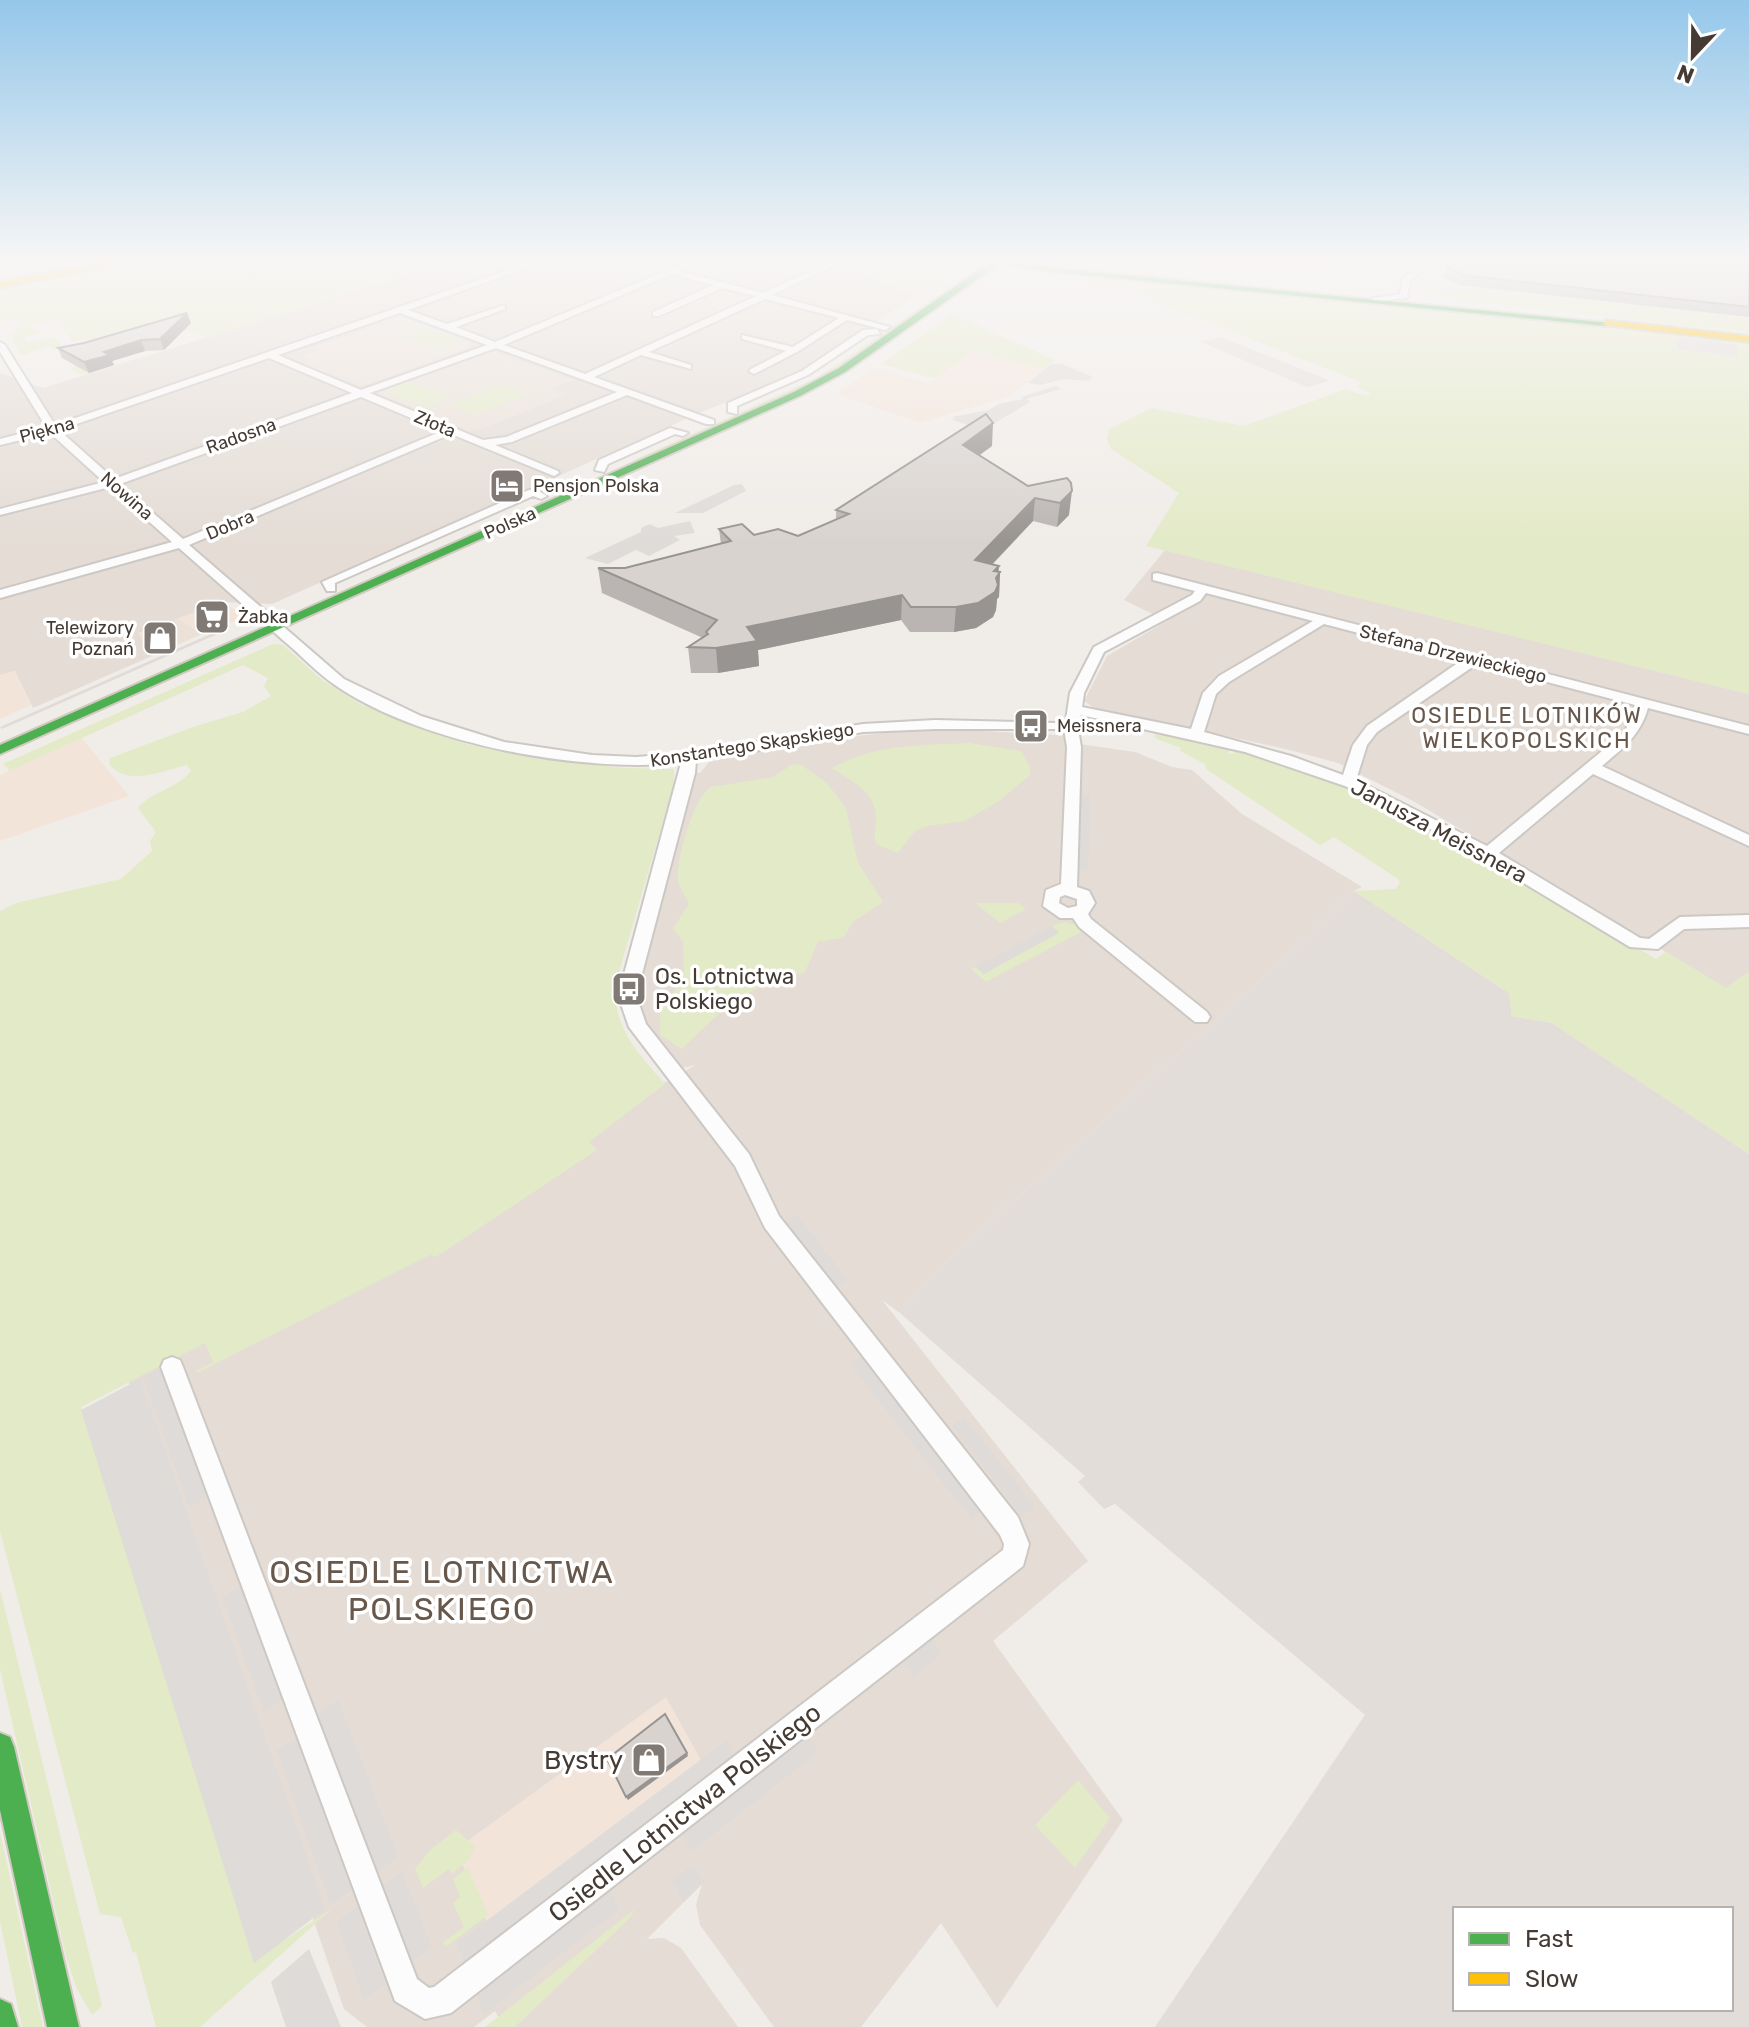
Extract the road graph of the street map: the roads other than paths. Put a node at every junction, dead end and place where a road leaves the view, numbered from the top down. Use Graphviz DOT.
graph roads {
  1 [pos="5,354"];
  2 [pos="278,354"];
  3 [pos="470,354"];
  4 [pos="519,354"];
  5 [pos="637,354"];
  6 [pos="646,354"];
  7 [pos="787,354"];
  8 [pos="844,354"];
  9 [pos="860,354"];
  10 [pos="271,356"];
  11 [pos="688,367"];
  12 [pos="754,371"];
  13 [pos="17,375"];
  14 [pos="6,377"];
  15 [pos="586,377"];
  16 [pos="358,392"];
  17 [pos="626,392"];
  18 [pos="710,422"];
  19 [pos="52,430"];
  20 [pos="450,431"];
  21 [pos="0,442"];
  22 [pos="481,443"];
  23 [pos="554,473"];
  24 [pos="112,483"];
  25 [pos="0,512"];
  26 [pos="181,544"];
  27 [pos="1157,577"];
  28 [pos="1203,589"];
  29 [pos="0,594"];
  30 [pos="1321,620"];
  31 [pos="271,622"];
  32 [pos="1469,658"];
  33 [pos="1643,703"];
  34 [pos="1072,717"];
  35 [pos="1749,730"];
  36 [pos="0,734"];
  37 [pos="1195,737"];
  38 [pos="0,750"];
  39 [pos="689,758"];
  40 [pos="1591,767"];
  41 [pos="1348,782"];
  42 [pos="1749,841"];
  43 [pos="1488,854"];
  44 [pos="1069,889"];
  45 [pos="1078,912"];
  46 [pos="1749,921"];
  47 [pos="1201,1017"];
  48 [pos="172,1367"];
  49 [pos="0,1747"];
  50 [pos="0,2015"];
  51 [pos="2,2027"];
  52 [pos="63,2027"];
  1 -- 13 [label="street, Nowina"];
  2 -- 10 [label="street, Piękna"];
  3 -- 16 [label="street, Radosna"];
  4 -- 15 [label="street"];
  5 -- 15 [label="street"];
  6 -- 11 [label="street"];
  7 -- 12 [label="street"];
  8 -- 18 [label="street, Polska"];
  9 -- 31 [label="street, Polska"];
  10 -- 16 [label="street, Złota"];
  10 -- 19 [label="street, Piękna"];
  13 -- 14 [label="street"];
  13 -- 19 [label="street, Nowina"];
  15 -- 17 [label="street"];
  16 -- 20 [label="street, Złota"];
  16 -- 24 [label="street, Radosna"];
  17 -- 18 [label="street"];
  17 -- 22 [label="street"];
  18 -- 31 [label="street, Polska"];
  19 -- 21 [label="street, Piękna"];
  19 -- 24 [label="street, Nowina"];
  20 -- 22 [label="street, Złota"];
  20 -- 26 [label="street, Dobra"];
  22 -- 23 [label="street, Złota"];
  24 -- 25 [label="street, Radosna"];
  24 -- 26 [label="street, Nowina"];
  26 -- 29 [label="street, Dobra"];
  26 -- 31 [label="street, Nowina"];
  27 -- 28 [label="street, Stefana Drzewieckiego"];
  28 -- 30 [label="street, Stefana Drzewieckiego"];
  28 -- 34 [label="street"];
  30 -- 32 [label="street, Stefana Drzewieckiego"];
  30 -- 37 [label="street"];
  31 -- 36 [label="street, Polska"];
  31 -- 38 [label="street, Polska"];
  31 -- 39 [label="street, Konstantego Skąpskiego"];
  32 -- 33 [label="street, Stefana Drzewieckiego"];
  32 -- 41 [label="street"];
  33 -- 35 [label="street, Stefana Drzewieckiego"];
  33 -- 40 [label="street"];
  34 -- 37 [label="street, Janusza Meissnera"];
  34 -- 39 [label="street, Konstantego Skąpskiego"];
  34 -- 44 [label="street"];
  37 -- 41 [label="street, Janusza Meissnera"];
  39 -- 48 [label="street, Osiedle Lotnictwa Polskiego"];
  40 -- 42 [label="street"];
  40 -- 43 [label="street"];
  41 -- 43 [label="street, Janusza Meissnera"];
  43 -- 46 [label="street, Janusza Meissnera"];
  44 -- 45 [label="street"];
  44 -- 45 [label="street"];
  45 -- 47 [label="street"];
  49 -- 52 [label="street"];
  50 -- 51 [label="street"];
}
